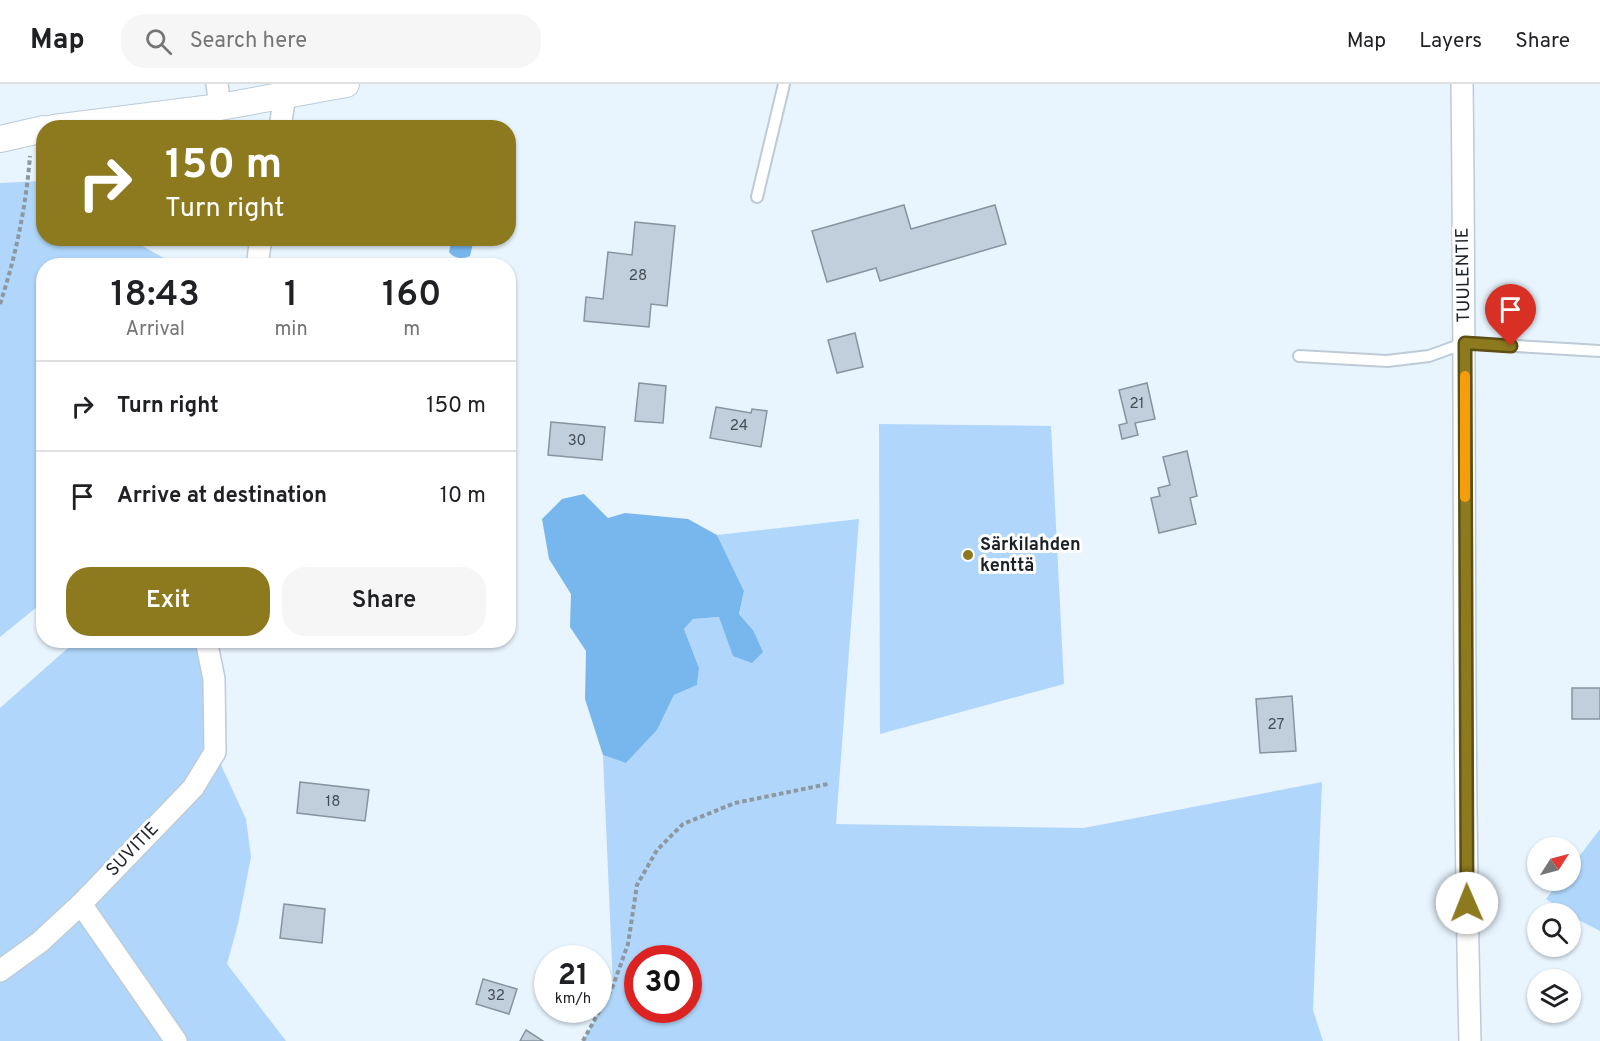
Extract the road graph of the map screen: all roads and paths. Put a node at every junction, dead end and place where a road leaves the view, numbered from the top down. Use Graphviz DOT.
graph roads {
  1 [pos="346,84"];
  2 [pos="784,84"];
  3 [pos="1462,84"];
  4 [pos="285,94"];
  5 [pos="219,95"];
  6 [pos="93,120"];
  7 [pos="280,120"];
  8 [pos="36,131"];
  9 [pos="0,139"];
  10 [pos="36,154"];
  11 [pos="757,198"];
  12 [pos="0,304"];
  13 [pos="1465,343"];
  14 [pos="1600,351"];
  15 [pos="1299,356"];
  16 [pos="208,648"];
  17 [pos="828,784"];
  18 [pos="81,904"];
  19 [pos="0,971"];
  20 [pos="176,1041"];
  21 [pos="583,1041"];
  22 [pos="1470,1041"];
  1 -- 4 [label="street"];
  2 -- 11 [label="lane"];
  3 -- 13 [label="street, TUULENTIE"];
  4 -- 5 [label="street"];
  4 -- 7 [label="street"];
  5 -- 6 [label="street"];
  8 -- 9 [label="street"];
  10 -- 12 [label="path"];
  13 -- 14 [label="lane"];
  13 -- 15 [label="lane"];
  13 -- 22 [label="street, TUULENTIE"];
  16 -- 18 [label="street, SUVITIE"];
  17 -- 21 [label="path"];
  18 -- 19 [label="street, SUVITIE"];
  18 -- 20 [label="street"];
}
